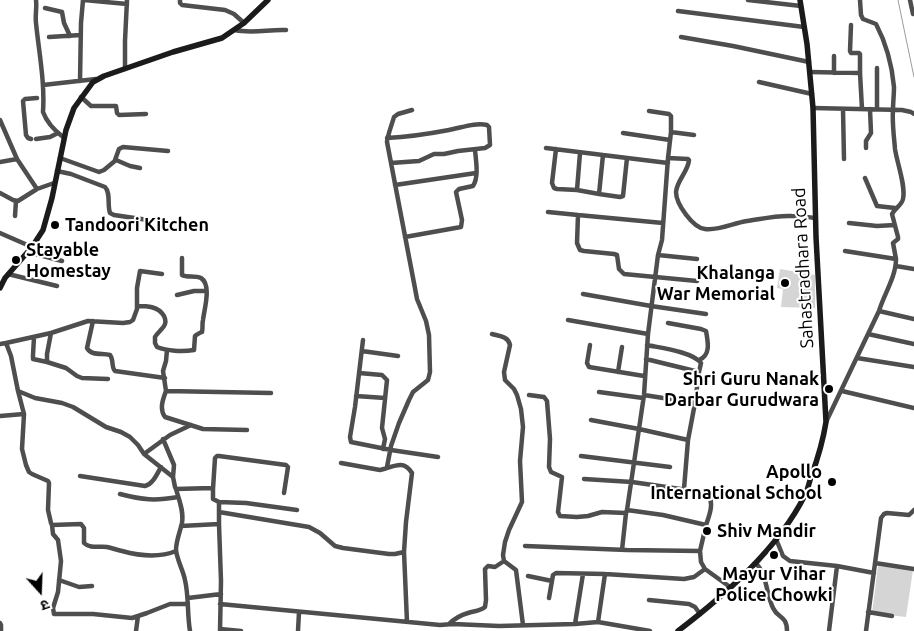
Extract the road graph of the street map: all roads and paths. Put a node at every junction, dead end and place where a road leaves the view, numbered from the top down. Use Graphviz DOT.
graph roads {
  1 [pos="36,0"];
  2 [pos="83,0"];
  3 [pos="180,0"];
  4 [pos="268,0"];
  5 [pos="748,0"];
  6 [pos="860,0"];
  7 [pos="910,0"];
  8 [pos="127,2"];
  9 [pos="800,3"];
  10 [pos="45,8"];
  11 [pos="678,11"];
  12 [pos="913,14"];
  13 [pos="244,23"];
  14 [pos="850,25"];
  15 [pos="804,26"];
  16 [pos="235,30"];
  17 [pos="286,30"];
  18 [pos="81,35"];
  19 [pos="70,36"];
  20 [pos="49,37"];
  21 [pos="681,37"];
  22 [pos="834,56"];
  23 [pos="809,62"];
  24 [pos="877,68"];
  25 [pos="125,69"];
  26 [pos="810,72"];
  27 [pos="834,73"];
  28 [pos="860,73"];
  29 [pos="96,79"];
  30 [pos="80,81"];
  31 [pos="759,82"];
  32 [pos="43,85"];
  33 [pos="812,94"];
  34 [pos="81,97"];
  35 [pos="37,98"];
  36 [pos="813,108"];
  37 [pos="843,109"];
  38 [pos="862,109"];
  39 [pos="870,109"];
  40 [pos="412,110"];
  41 [pos="877,110"];
  42 [pos="893,110"];
  43 [pos="649,112"];
  44 [pos="912,113"];
  45 [pos="146,114"];
  46 [pos="0,120"];
  47 [pos="671,132"];
  48 [pos="58,133"];
  49 [pos="623,133"];
  50 [pos="694,135"];
  51 [pos="63,137"];
  52 [pos="387,138"];
  53 [pos="670,140"];
  54 [pos="546,148"];
  55 [pos="866,148"];
  56 [pos="168,150"];
  57 [pos="475,150"];
  58 [pos="556,150"];
  59 [pos="580,152"];
  60 [pos="604,155"];
  61 [pos="60,158"];
  62 [pos="627,158"];
  63 [pos="17,159"];
  64 [pos="844,159"];
  65 [pos="115,160"];
  66 [pos="668,160"];
  67 [pos="0,162"];
  68 [pos="391,163"];
  69 [pos="140,168"];
  70 [pos="57,171"];
  71 [pos="476,173"];
  72 [pos="865,178"];
  73 [pos="54,183"];
  74 [pos="395,185"];
  75 [pos="37,189"];
  76 [pos="577,190"];
  77 [pos="0,193"];
  78 [pos="599,194"];
  79 [pos="16,201"];
  80 [pos="895,208"];
  81 [pos="548,212"];
  82 [pos="578,215"];
  83 [pos="15,216"];
  84 [pos="815,218"];
  85 [pos="663,223"];
  86 [pos="848,223"];
  87 [pos="895,225"];
  88 [pos="149,228"];
  89 [pos="0,233"];
  90 [pos="405,237"];
  91 [pos="30,249"];
  92 [pos="845,251"];
  93 [pos="658,255"];
  94 [pos="182,258"];
  95 [pos="697,259"];
  96 [pos="896,259"];
  97 [pos="62,260"];
  98 [pos="896,266"];
  99 [pos="914,270"];
  100 [pos="8,274"];
  101 [pos="162,274"];
  102 [pos="655,276"];
  103 [pos="697,281"];
  104 [pos="57,286"];
  105 [pos="0,288"];
  106 [pos="206,291"];
  107 [pos="583,294"];
  108 [pos="177,295"];
  109 [pos="137,306"];
  110 [pos="651,306"];
  111 [pos="879,311"];
  112 [pos="706,314"];
  113 [pos="568,320"];
  114 [pos="914,320"];
  115 [pos="93,321"];
  116 [pos="668,323"];
  117 [pos="51,333"];
  118 [pos="492,334"];
  119 [pos="648,334"];
  120 [pos="868,334"];
  121 [pos="34,337"];
  122 [pos="363,340"];
  123 [pos="0,344"];
  124 [pos="6,344"];
  125 [pos="914,344"];
  126 [pos="590,345"];
  127 [pos="647,345"];
  128 [pos="622,347"];
  129 [pos="167,350"];
  130 [pos="362,351"];
  131 [pos="398,356"];
  132 [pos="857,358"];
  133 [pos="646,359"];
  134 [pos="699,360"];
  135 [pos="47,362"];
  136 [pos="914,368"];
  137 [pos="618,372"];
  138 [pos="699,372"];
  139 [pos="359,373"];
  140 [pos="644,376"];
  141 [pos="165,378"];
  142 [pos="108,379"];
  143 [pos="18,391"];
  144 [pos="166,391"];
  145 [pos="842,391"];
  146 [pos="599,392"];
  147 [pos="271,394"];
  148 [pos="528,395"];
  149 [pos="356,396"];
  150 [pos="644,396"];
  151 [pos="385,398"];
  152 [pos="695,403"];
  153 [pos="914,408"];
  154 [pos="24,414"];
  155 [pos="0,416"];
  156 [pos="591,420"];
  157 [pos="826,422"];
  158 [pos="191,425"];
  159 [pos="639,429"];
  160 [pos="247,430"];
  161 [pos="163,439"];
  162 [pos="688,440"];
  163 [pos="383,449"];
  164 [pos="391,450"];
  165 [pos="144,454"];
  166 [pos="581,456"];
  167 [pos="438,457"];
  168 [pos="341,463"];
  169 [pos="634,463"];
  170 [pos="161,467"];
  171 [pos="388,467"];
  172 [pos="670,467"];
  173 [pos="80,476"];
  174 [pos="173,477"];
  175 [pos="584,479"];
  176 [pos="632,482"];
  177 [pos="176,489"];
  178 [pos="213,489"];
  179 [pos="684,489"];
  180 [pos="284,493"];
  181 [pos="120,494"];
  182 [pos="178,497"];
  183 [pos="219,502"];
  184 [pos="296,510"];
  185 [pos="914,510"];
  186 [pos="219,512"];
  187 [pos="627,512"];
  188 [pos="219,524"];
  189 [pos="52,525"];
  190 [pos="706,525"];
  191 [pos="181,526"];
  192 [pos="776,539"];
  193 [pos="525,546"];
  194 [pos="622,550"];
  195 [pos="176,551"];
  196 [pos="700,551"];
  197 [pos="404,552"];
  198 [pos="504,561"];
  199 [pos="756,563"];
  200 [pos="875,563"];
  201 [pos="837,566"];
  202 [pos="705,569"];
  203 [pos="914,569"];
  204 [pos="874,573"];
  205 [pos="583,574"];
  206 [pos="605,574"];
  207 [pos="528,576"];
  208 [pos="59,580"];
  209 [pos="552,581"];
  210 [pos="92,586"];
  211 [pos="730,587"];
  212 [pos="221,594"];
  213 [pos="188,598"];
  214 [pos="549,598"];
  215 [pos="649,600"];
  216 [pos="188,604"];
  217 [pos="220,604"];
  218 [pos="299,612"];
  219 [pos="868,612"];
  220 [pos="700,614"];
  221 [pos="138,616"];
  222 [pos="892,616"];
  223 [pos="407,622"];
  224 [pos="598,622"];
  225 [pos="0,623"];
  226 [pos="575,624"];
  227 [pos="448,625"];
  228 [pos="523,625"];
  229 [pos="440,628"];
  230 [pos="220,630"];
  231 [pos="1,631"];
  232 [pos="136,631"];
  233 [pos="190,631"];
  234 [pos="241,631"];
  235 [pos="298,631"];
  236 [pos="650,631"];
  237 [pos="678,631"];
  238 [pos="787,631"];
  239 [pos="828,631"];
  240 [pos="866,631"];
  1 -- 32 [label="street"];
  2 -- 8 [label="street"];
  2 -- 18 [label="street"];
  3 -- 13 [label="street"];
  4 -- 13 [label="main road"];
  5 -- 9 [label="street"];
  6 -- 42 [label="street"];
  7 -- 12 [label="street"];
  8 -- 25 [label="street"];
  9 -- 15 [label="main road, Sahastradhara Road"];
  10 -- 19 [label="street"];
  11 -- 15 [label="street"];
  13 -- 16 [label="main road"];
  14 -- 28 [label="street"];
  15 -- 23 [label="main road, Sahastradhara Road"];
  16 -- 17 [label="street"];
  16 -- 25 [label="main road"];
  18 -- 19 [label="street"];
  18 -- 30 [label="street"];
  19 -- 20 [label="street"];
  21 -- 23 [label="street"];
  22 -- 27 [label="street"];
  23 -- 26 [label="main road, Sahastradhara Road"];
  24 -- 41 [label="street"];
  25 -- 29 [label="main road"];
  26 -- 27 [label="street"];
  26 -- 33 [label="main road, Sahastradhara Road"];
  27 -- 28 [label="street"];
  28 -- 38 [label="street"];
  29 -- 30 [label="street"];
  29 -- 34 [label="main road"];
  30 -- 32 [label="street"];
  31 -- 33 [label="street"];
  32 -- 48 [label="street"];
  33 -- 36 [label="main road, Sahastradhara Road"];
  34 -- 45 [label="street"];
  34 -- 51 [label="main road"];
  35 -- 48 [label="street"];
  36 -- 37 [label="street"];
  36 -- 84 [label="main road, Sahastradhara Road"];
  37 -- 38 [label="street"];
  37 -- 64 [label="street"];
  38 -- 39 [label="street"];
  39 -- 41 [label="street"];
  39 -- 55 [label="street"];
  40 -- 52 [label="street"];
  41 -- 42 [label="street"];
  42 -- 44 [label="street"];
  42 -- 80 [label="street"];
  43 -- 47 [label="street"];
  46 -- 63 [label="street"];
  47 -- 50 [label="street"];
  47 -- 53 [label="street"];
  48 -- 51 [label="street"];
  49 -- 53 [label="street"];
  51 -- 61 [label="main road"];
  52 -- 57 [label="street"];
  52 -- 68 [label="street"];
  53 -- 66 [label="street"];
  54 -- 58 [label="street"];
  56 -- 65 [label="street"];
  57 -- 68 [label="street"];
  57 -- 71 [label="street"];
  58 -- 59 [label="street"];
  58 -- 76 [label="street"];
  59 -- 60 [label="street"];
  59 -- 76 [label="street"];
  60 -- 62 [label="street"];
  60 -- 78 [label="street"];
  61 -- 65 [label="street"];
  61 -- 70 [label="main road"];
  62 -- 66 [label="street"];
  62 -- 78 [label="street"];
  63 -- 67 [label="street"];
  63 -- 75 [label="street"];
  65 -- 69 [label="street"];
  66 -- 84 [label="street"];
  66 -- 85 [label="street"];
  68 -- 74 [label="street"];
  70 -- 73 [label="main road"];
  70 -- 88 [label="street"];
  71 -- 74 [label="street"];
  71 -- 90 [label="street"];
  72 -- 80 [label="street"];
  73 -- 75 [label="street"];
  73 -- 91 [label="main road"];
  74 -- 90 [label="street"];
  75 -- 79 [label="street"];
  76 -- 78 [label="street"];
  77 -- 79 [label="street"];
  79 -- 83 [label="street"];
  80 -- 87 [label="street"];
  81 -- 82 [label="street"];
  82 -- 85 [label="street"];
  82 -- 102 [label="street"];
  84 -- 157 [label="main road, Sahastradhara Road"];
  85 -- 93 [label="street"];
  86 -- 87 [label="street"];
  87 -- 96 [label="street"];
  89 -- 91 [label="street"];
  90 -- 164 [label="street"];
  91 -- 97 [label="street"];
  91 -- 100 [label="main road"];
  92 -- 96 [label="street"];
  93 -- 95 [label="street"];
  93 -- 102 [label="street"];
  94 -- 106 [label="street"];
  96 -- 98 [label="street"];
  98 -- 99 [label="street"];
  98 -- 111 [label="street"];
  100 -- 104 [label="street"];
  100 -- 105 [label="main road"];
  101 -- 109 [label="street"];
  102 -- 103 [label="street"];
  102 -- 110 [label="street"];
  106 -- 108 [label="street"];
  106 -- 129 [label="street"];
  107 -- 110 [label="street"];
  109 -- 115 [label="street"];
  109 -- 129 [label="street"];
  110 -- 112 [label="street"];
  110 -- 119 [label="street"];
  111 -- 114 [label="street"];
  111 -- 120 [label="street"];
  113 -- 119 [label="street"];
  115 -- 117 [label="street"];
  115 -- 141 [label="street"];
  116 -- 134 [label="street"];
  117 -- 121 [label="street"];
  117 -- 135 [label="street"];
  118 -- 198 [label="street"];
  119 -- 127 [label="street"];
  120 -- 125 [label="street"];
  120 -- 132 [label="street"];
  121 -- 124 [label="street"];
  121 -- 135 [label="street"];
  122 -- 130 [label="street"];
  123 -- 124 [label="street"];
  124 -- 143 [label="street"];
  126 -- 137 [label="street"];
  127 -- 133 [label="street"];
  127 -- 134 [label="street"];
  128 -- 137 [label="street"];
  129 -- 141 [label="street"];
  130 -- 131 [label="street"];
  130 -- 139 [label="street"];
  132 -- 136 [label="street"];
  132 -- 145 [label="street"];
  133 -- 138 [label="street"];
  133 -- 140 [label="street"];
  134 -- 138 [label="street"];
  135 -- 142 [label="street"];
  137 -- 140 [label="street"];
  138 -- 152 [label="street"];
  139 -- 149 [label="street"];
  139 -- 151 [label="street"];
  140 -- 150 [label="street"];
  141 -- 144 [label="street"];
  143 -- 154 [label="street"];
  143 -- 165 [label="street"];
  144 -- 147 [label="street"];
  144 -- 158 [label="street"];
  145 -- 153 [label="street"];
  145 -- 157 [label="street"];
  146 -- 150 [label="street"];
  148 -- 187 [label="street"];
  149 -- 151 [label="street"];
  149 -- 163 [label="street"];
  150 -- 152 [label="street"];
  150 -- 159 [label="street"];
  151 -- 163 [label="street"];
  152 -- 162 [label="street"];
  154 -- 155 [label="street"];
  154 -- 189 [label="street"];
  156 -- 159 [label="street"];
  157 -- 192 [label="main road, Sahastradhara Road"];
  158 -- 160 [label="street"];
  158 -- 161 [label="street"];
  159 -- 162 [label="street"];
  159 -- 169 [label="street"];
  161 -- 165 [label="street"];
  161 -- 174 [label="street"];
  162 -- 179 [label="street"];
  163 -- 164 [label="street"];
  164 -- 167 [label="street"];
  164 -- 171 [label="street"];
  165 -- 170 [label="street"];
  166 -- 169 [label="street"];
  168 -- 171 [label="street"];
  169 -- 172 [label="street"];
  169 -- 176 [label="street"];
  170 -- 173 [label="street"];
  170 -- 174 [label="street"];
  171 -- 197 [label="street"];
  174 -- 177 [label="street"];
  175 -- 176 [label="street"];
  176 -- 179 [label="street"];
  176 -- 187 [label="street"];
  177 -- 178 [label="street"];
  177 -- 182 [label="street"];
  178 -- 180 [label="street"];
  178 -- 183 [label="street"];
  179 -- 190 [label="street"];
  181 -- 182 [label="street"];
  182 -- 191 [label="street"];
  183 -- 184 [label="street"];
  183 -- 186 [label="street"];
  185 -- 200 [label="street"];
  186 -- 188 [label="street"];
  186 -- 197 [label="street"];
  187 -- 190 [label="street"];
  187 -- 194 [label="street"];
  188 -- 191 [label="street"];
  188 -- 212 [label="street"];
  189 -- 195 [label="street"];
  189 -- 208 [label="street"];
  190 -- 196 [label="street"];
  191 -- 195 [label="street"];
  192 -- 199 [label="main road, Sahastradhara Road"];
  192 -- 201 [label="street"];
  193 -- 194 [label="street"];
  194 -- 196 [label="street"];
  195 -- 213 [label="street"];
  196 -- 202 [label="street"];
  197 -- 223 [label="street"];
  198 -- 227 [label="street"];
  198 -- 228 [label="street"];
  199 -- 211 [label="main road, Sahastradhara Road"];
  199 -- 238 [label="street"];
  200 -- 203 [label="street"];
  200 -- 204 [label="street"];
  201 -- 204 [label="street"];
  201 -- 239 [label="street"];
  202 -- 206 [label="street"];
  202 -- 211 [label="street"];
  204 -- 219 [label="street"];
  205 -- 206 [label="street"];
  205 -- 209 [label="street"];
  205 -- 226 [label="street"];
  206 -- 224 [label="street"];
  207 -- 209 [label="street"];
  208 -- 210 [label="street"];
  208 -- 221 [label="street"];
  209 -- 214 [label="street"];
  211 -- 220 [label="main road, Sahastradhara Road"];
  212 -- 213 [label="street"];
  212 -- 217 [label="street"];
  213 -- 216 [label="street"];
  215 -- 220 [label="street"];
  216 -- 221 [label="street"];
  216 -- 233 [label="street"];
  217 -- 218 [label="street"];
  217 -- 230 [label="street"];
  218 -- 223 [label="street"];
  218 -- 235 [label="street"];
  219 -- 222 [label="street"];
  219 -- 240 [label="street"];
  220 -- 237 [label="main road, Sahastradhara Road"];
  221 -- 232 [label="street"];
  223 -- 229 [label="street"];
  224 -- 226 [label="street"];
  224 -- 236 [label="street"];
  225 -- 231 [label="street"];
  226 -- 228 [label="street"];
  227 -- 228 [label="street"];
  227 -- 229 [label="street"];
  230 -- 234 [label="street"];
}
